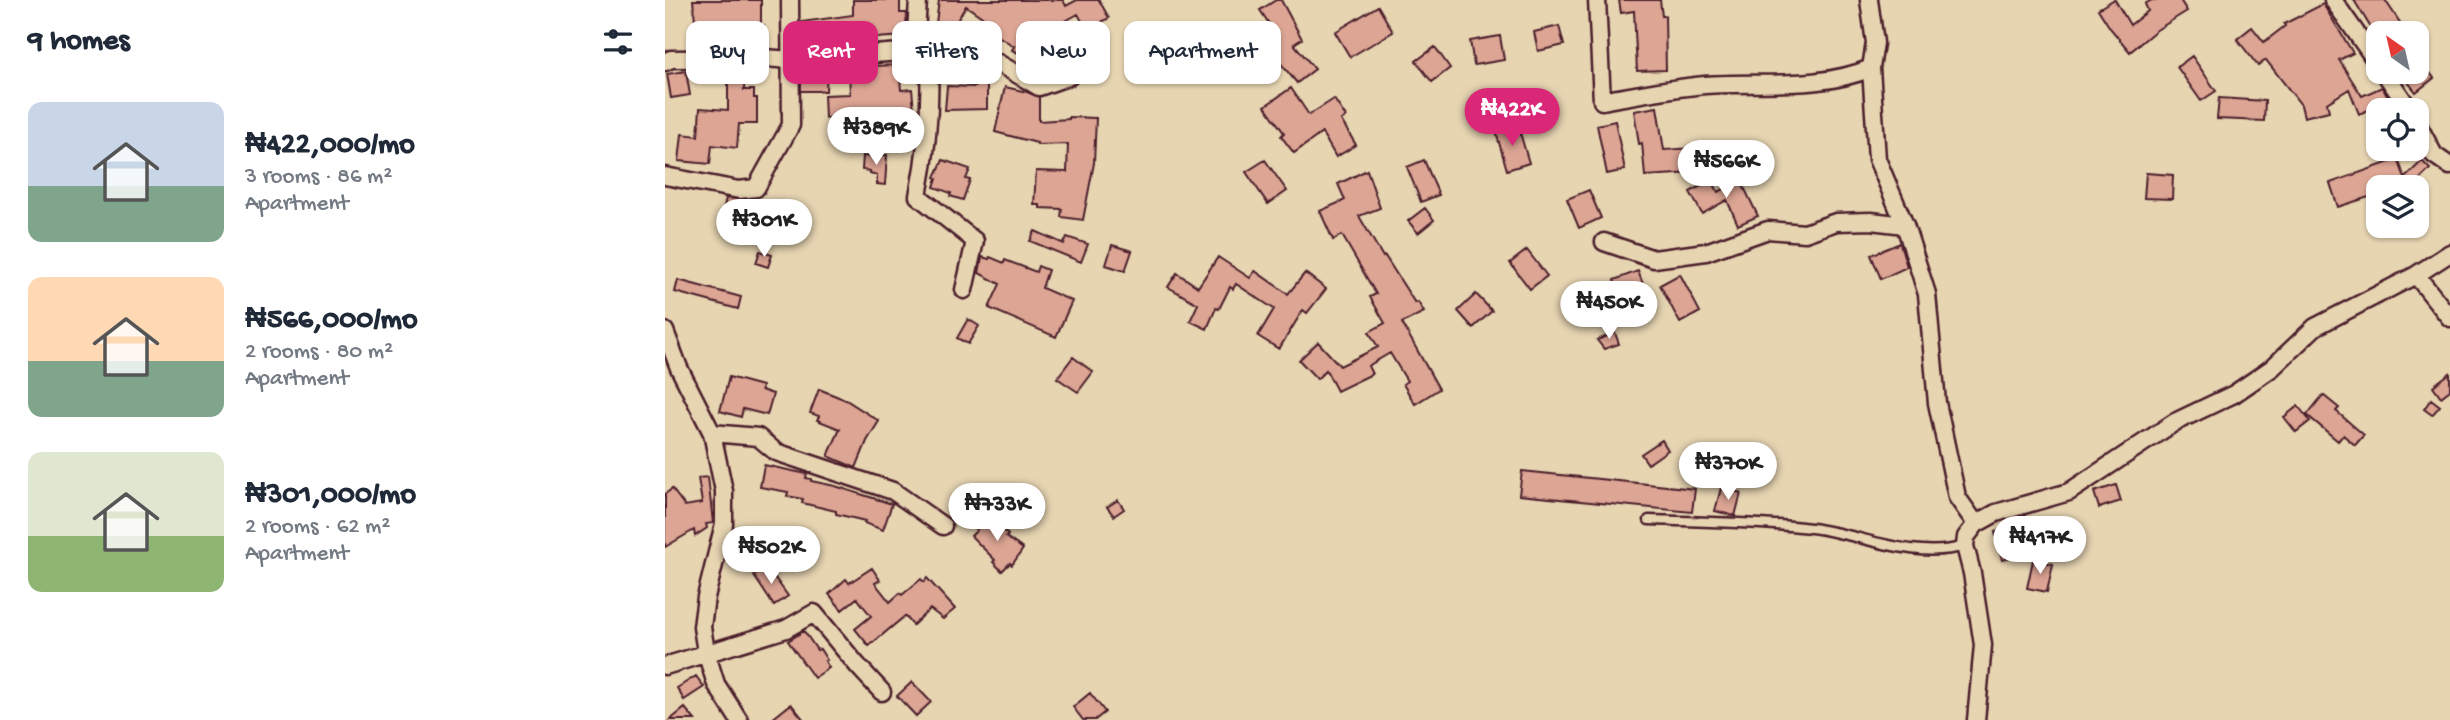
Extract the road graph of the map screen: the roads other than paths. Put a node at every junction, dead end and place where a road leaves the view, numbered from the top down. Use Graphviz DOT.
graph roads {
  1 [pos="790,0"];
  2 [pos="918,0"];
  3 [pos="1597,0"];
  4 [pos="1869,0"];
  5 [pos="2333,0"];
  6 [pos="791,21"];
  7 [pos="920,21"];
  8 [pos="2366,47"];
  9 [pos="783,59"];
  10 [pos="665,62"];
  11 [pos="1871,68"];
  12 [pos="792,84"];
  13 [pos="930,84"];
  14 [pos="2429,146"];
  15 [pos="2450,166"];
  16 [pos="665,176"];
  17 [pos="1905,225"];
  18 [pos="1604,242"];
  19 [pos="2450,253"];
  20 [pos="2416,275"];
  21 [pos="964,290"];
  22 [pos="2450,318"];
  23 [pos="665,331"];
  24 [pos="712,433"];
  25 [pos="1649,520"];
  26 [pos="1976,524"];
  27 [pos="943,526"];
  28 [pos="1965,546"];
  29 [pos="706,652"];
  30 [pos="665,666"];
  31 [pos="882,692"];
  32 [pos="739,720"];
  33 [pos="1976,720"];
  1 -- 6 [label="street"];
  2 -- 7 [label="street"];
  3 -- 11 [label="street"];
  4 -- 11 [label="street"];
  5 -- 8 [label="street"];
  9 -- 10 [label="street"];
  11 -- 17 [label="street"];
  12 -- 16 [label="street"];
  13 -- 21 [label="street"];
  14 -- 15 [label="street"];
  17 -- 18 [label="street"];
  17 -- 26 [label="street"];
  19 -- 20 [label="street"];
  20 -- 22 [label="street"];
  20 -- 26 [label="street"];
  23 -- 24 [label="street"];
  24 -- 27 [label="street"];
  24 -- 29 [label="street"];
  25 -- 28 [label="lane"];
  26 -- 28 [label="street"];
  28 -- 33 [label="street"];
  29 -- 30 [label="street"];
  29 -- 31 [label="street"];
  29 -- 32 [label="street"];
}
